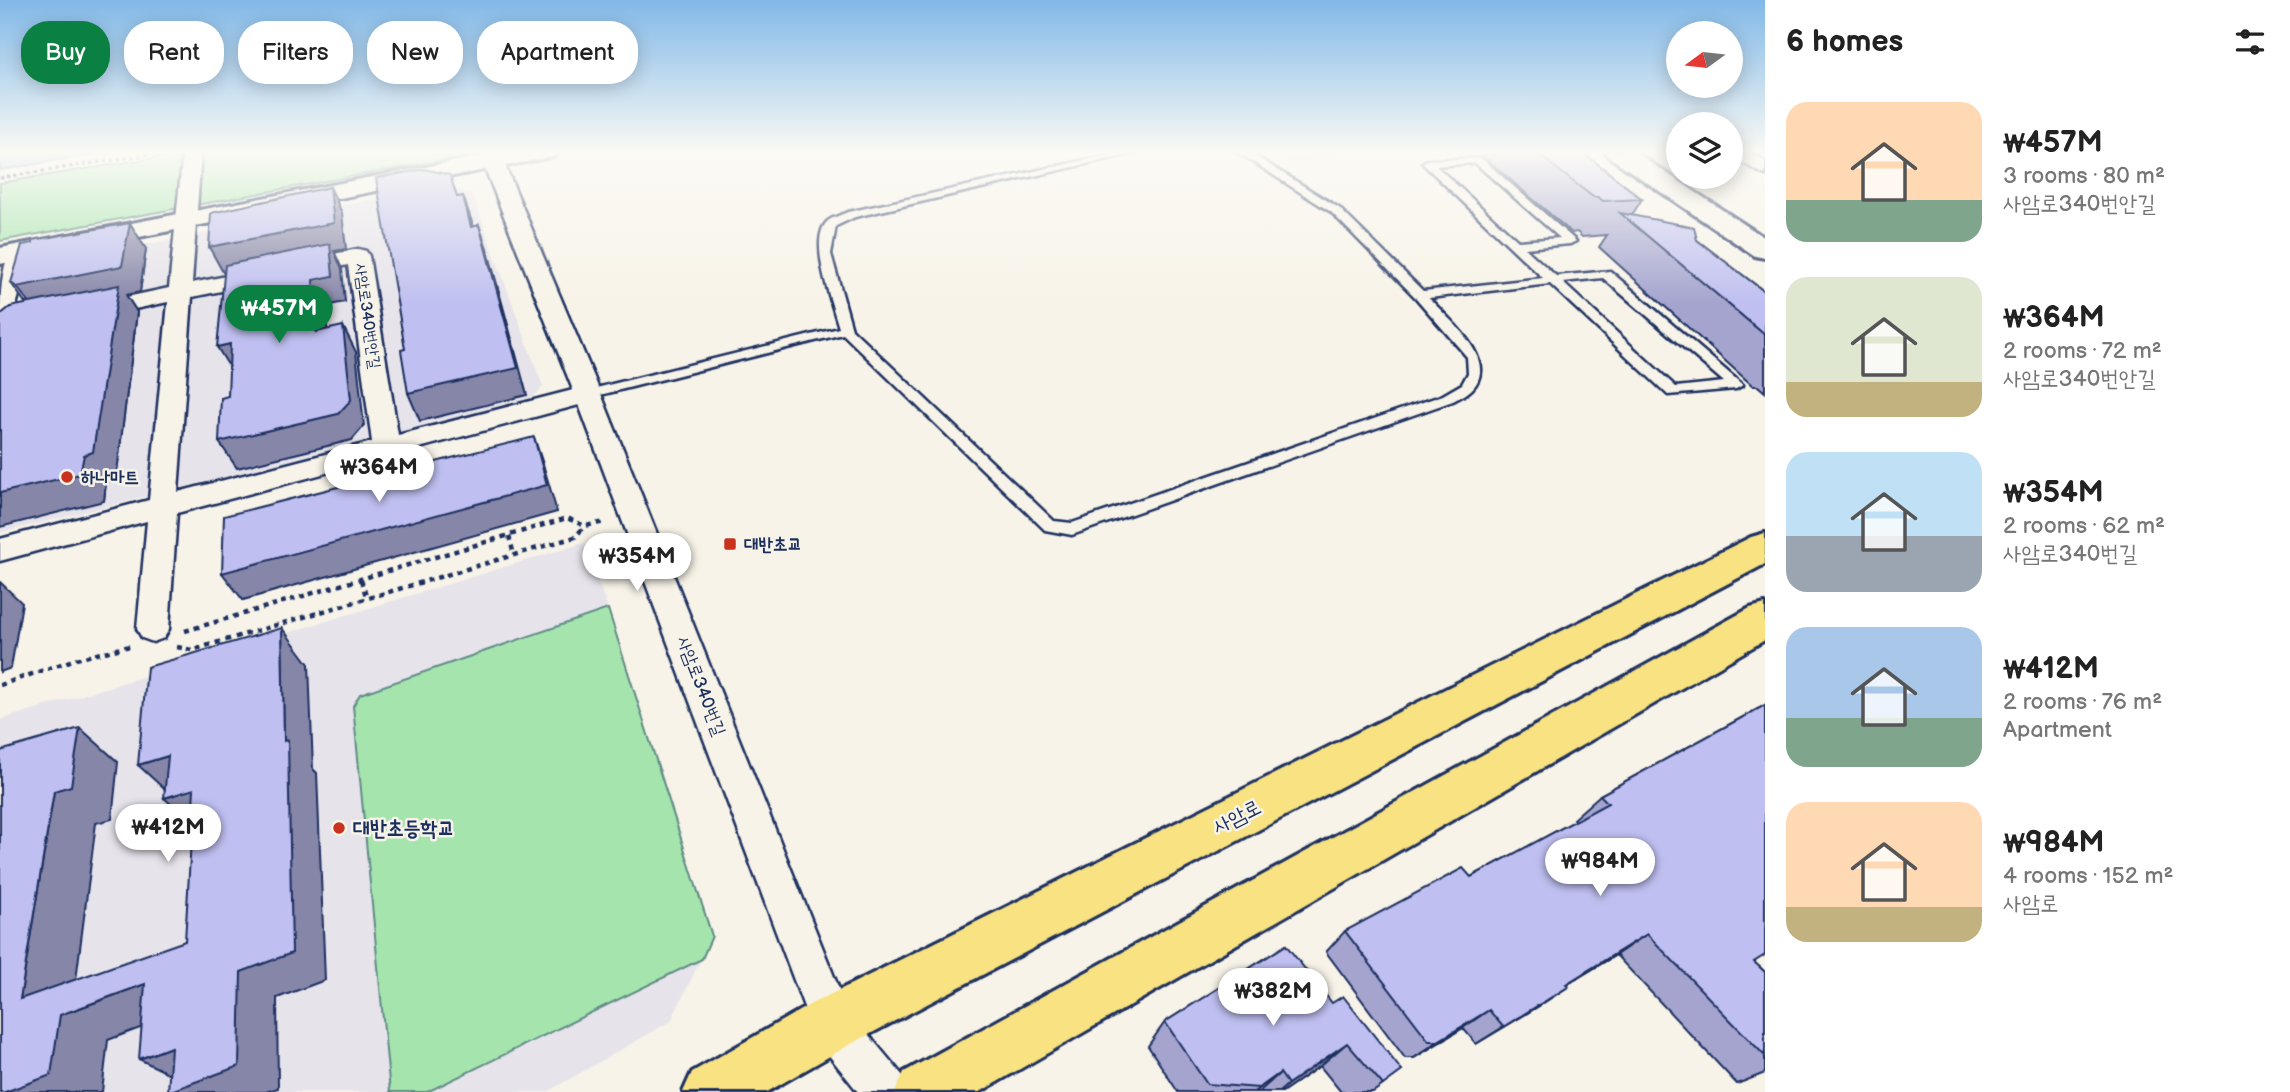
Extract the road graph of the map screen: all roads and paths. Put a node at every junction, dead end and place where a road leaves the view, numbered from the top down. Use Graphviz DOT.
graph roads {
  1 [pos="186,202"];
  2 [pos="271,202"];
  3 [pos="510,202"];
  4 [pos="907,202"];
  5 [pos="1322,202"];
  6 [pos="1468,202"];
  7 [pos="1525,202"];
  8 [pos="1693,202"];
  9 [pos="184,220"];
  10 [pos="1515,245"];
  11 [pos="1765,250"];
  12 [pos="10,254"];
  13 [pos="1549,278"];
  14 [pos="178,292"];
  15 [pos="1420,295"];
  16 [pos="64,317"];
  17 [pos="0,320"];
  18 [pos="26,325"];
  19 [pos="846,330"];
  20 [pos="0,331"];
  21 [pos="588,394"];
  22 [pos="386,448"];
  23 [pos="164,506"];
  24 [pos="605,522"];
  25 [pos="585,526"];
  26 [pos="509,536"];
  27 [pos="1765,547"];
  28 [pos="0,550"];
  29 [pos="514,555"];
  30 [pos="361,580"];
  31 [pos="367,599"];
  32 [pos="1765,620"];
  33 [pos="153,635"];
  34 [pos="0,685"];
  35 [pos="831,1024"];
  36 [pos="712,1092"];
  37 [pos="887,1092"];
  38 [pos="924,1092"];
  1 -- 9 [label="street"];
  2 -- 9 [label="main road"];
  3 -- 21 [label="street, 사암로340번길"];
  4 -- 19 [label="lane"];
  5 -- 15 [label="lane"];
  6 -- 10 [label="lane"];
  7 -- 10 [label="lane"];
  8 -- 11 [label="main road"];
  9 -- 12 [label="main road"];
  9 -- 14 [label="street"];
  10 -- 13 [label="lane"];
  12 -- 17 [label="street"];
  13 -- 13 [label="lane"];
  13 -- 15 [label="lane"];
  14 -- 16 [label="street, 사암로340번안길"];
  14 -- 22 [label="street, 사암로340번안길"];
  14 -- 23 [label="street"];
  15 -- 19 [label="lane"];
  18 -- 20 [label="street"];
  19 -- 21 [label="lane"];
  21 -- 22 [label="street"];
  21 -- 35 [label="street, 사암로340번길"];
  22 -- 23 [label="street"];
  23 -- 28 [label="street"];
  23 -- 33 [label="street"];
  24 -- 25 [label="path"];
  25 -- 26 [label="path"];
  25 -- 29 [label="path"];
  26 -- 29 [label="path"];
  26 -- 30 [label="path"];
  27 -- 35 [label="main road, 사암로"];
  29 -- 31 [label="path"];
  30 -- 31 [label="path"];
  30 -- 33 [label="path"];
  31 -- 33 [label="path"];
  32 -- 38 [label="main road"];
  33 -- 34 [label="path"];
  35 -- 36 [label="main road, 사암로"];
  35 -- 37 [label="street, 사암로340번길"];
}
